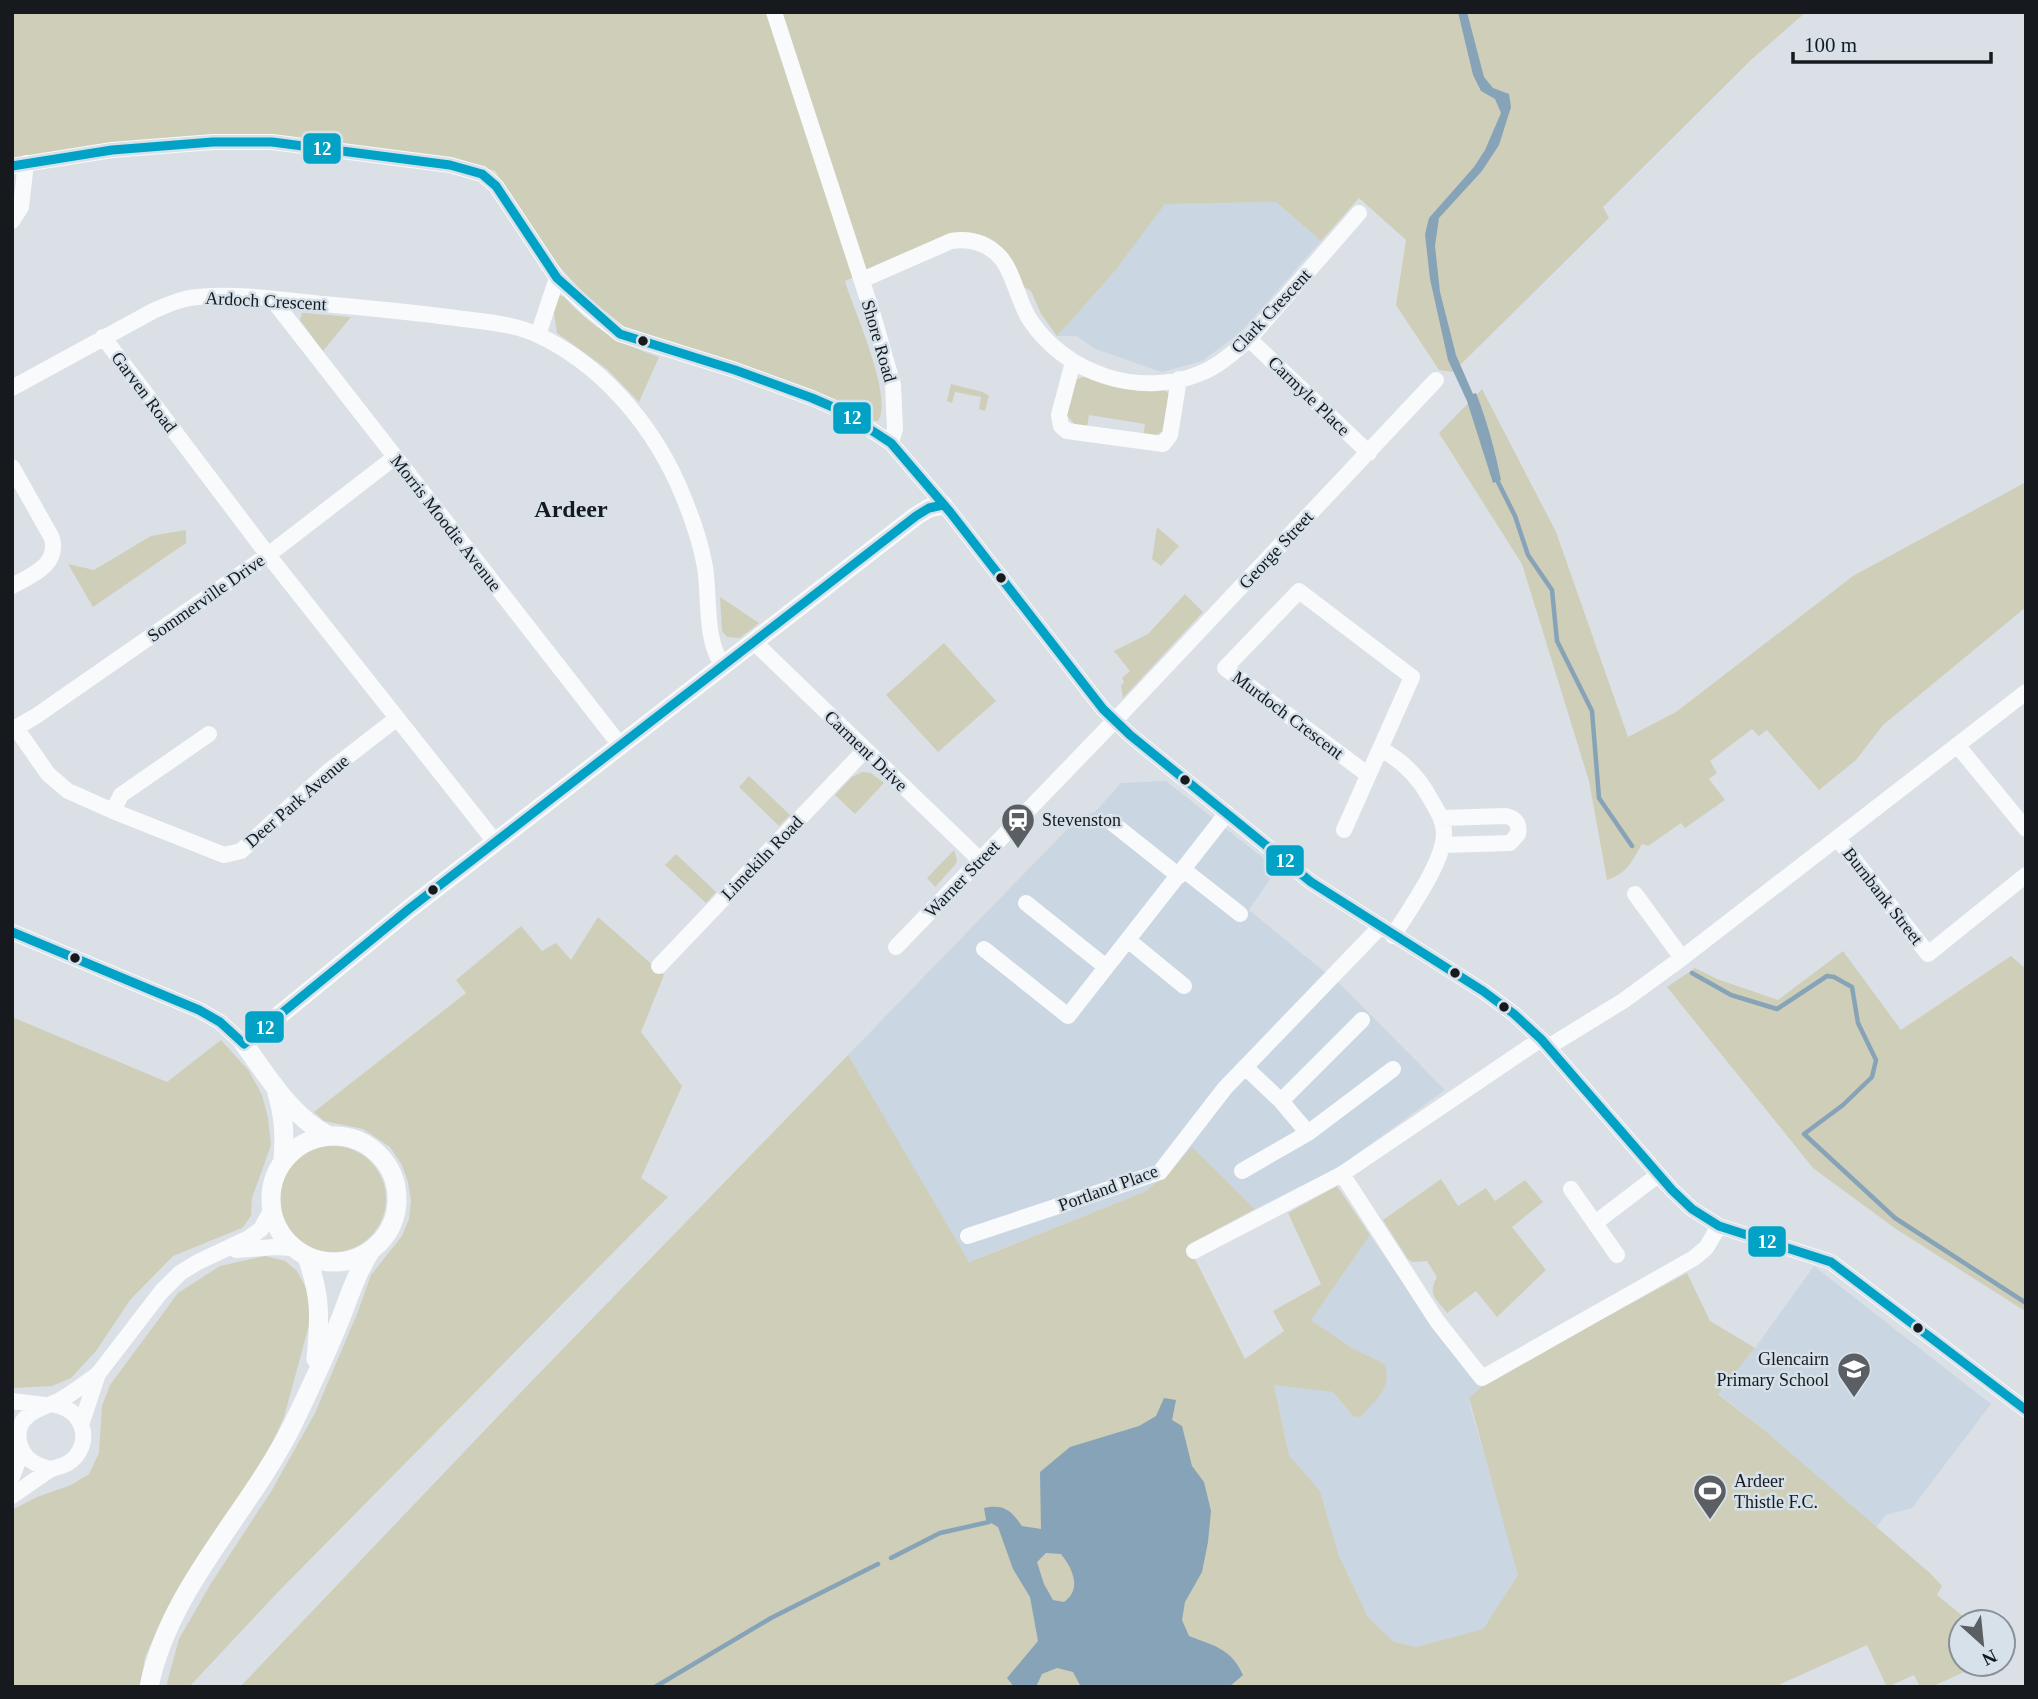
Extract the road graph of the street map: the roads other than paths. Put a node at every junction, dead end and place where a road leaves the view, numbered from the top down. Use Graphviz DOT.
graph roads {
  1 [pos="774,12"];
  2 [pos="19,164"];
  3 [pos="1359,213"];
  4 [pos="12,222"];
  5 [pos="557,278"];
  6 [pos="862,280"];
  7 [pos="272,299"];
  8 [pos="538,335"];
  9 [pos="103,337"];
  10 [pos="1249,339"];
  11 [pos="1073,362"];
  12 [pos="1180,379"];
  13 [pos="1436,380"];
  14 [pos="12,387"];
  15 [pos="891,443"];
  16 [pos="1368,453"];
  17 [pos="394,457"];
  18 [pos="12,467"];
  19 [pos="943,505"];
  20 [pos="268,555"];
  21 [pos="12,586"];
  22 [pos="753,641"];
  23 [pos="723,664"];
  24 [pos="2025,693"];
  25 [pos="396,719"];
  26 [pos="1115,720"];
  27 [pos="14,729"];
  28 [pos="209,734"];
  29 [pos="620,745"];
  30 [pos="1957,745"];
  31 [pos="1380,749"];
  32 [pos="864,750"];
  33 [pos="1367,774"];
  34 [pos="113,811"];
  35 [pos="1227,813"];
  36 [pos="1441,818"];
  37 [pos="1111,822"];
  38 [pos="2026,829"];
  39 [pos="1344,830"];
  40 [pos="1838,839"];
  41 [pos="496,843"];
  42 [pos="1443,845"];
  43 [pos="980,860"];
  44 [pos="1182,873"];
  45 [pos="2026,876"];
  46 [pos="1635,894"];
  47 [pos="1026,903"];
  48 [pos="1240,914"];
  49 [pos="12,932"];
  50 [pos="1387,932"];
  51 [pos="1128,940"];
  52 [pos="896,947"];
  53 [pos="984,949"];
  54 [pos="1682,958"];
  55 [pos="659,966"];
  56 [pos="1106,967"];
  57 [pos="1184,986"];
  58 [pos="1362,1020"];
  59 [pos="1544,1043"];
  60 [pos="244,1044"];
  61 [pos="1245,1067"];
  62 [pos="1393,1069"];
  63 [pos="276,1089"];
  64 [pos="1281,1101"];
  65 [pos="1308,1133"];
  66 [pos="329,1136"];
  67 [pos="283,1161"];
  68 [pos="1242,1171"];
  69 [pos="1342,1174"];
  70 [pos="1658,1175"];
  71 [pos="1571,1189"];
  72 [pos="271,1211"];
  73 [pos="1595,1223"];
  74 [pos="1719,1227"];
  75 [pos="968,1236"];
  76 [pos="1194,1251"];
  77 [pos="370,1252"];
  78 [pos="221,1253"];
  79 [pos="300,1253"];
  80 [pos="1617,1255"];
  81 [pos="98,1374"];
  82 [pos="314,1378"];
  83 [pos="12,1401"];
  84 [pos="48,1405"];
  85 [pos="2026,1410"];
  86 [pos="81,1425"];
  87 [pos="18,1442"];
  88 [pos="51,1469"];
  89 [pos="12,1477"];
  90 [pos="12,1496"];
  91 [pos="149,1687"];
  1 -- 6 [label="street, Shore Road"];
  2 -- 4 [label="street"];
  2 -- 5 [label="street"];
  3 -- 10 [label="street, Clark Crescent"];
  5 -- 8 [label="street"];
  5 -- 15 [label="street"];
  6 -- 11 [label="street, Clark Crescent"];
  6 -- 15 [label="street, Shore Road"];
  7 -- 8 [label="street, Ardoch Crescent"];
  7 -- 9 [label="street, Ardoch Crescent"];
  7 -- 17 [label="street, Morris Moodie Avenue"];
  8 -- 23 [label="street, Ardoch Crescent"];
  9 -- 14 [label="street, Ardoch Crescent"];
  9 -- 20 [label="street, Garven Road"];
  10 -- 12 [label="street, Clark Crescent"];
  10 -- 16 [label="street, Carmyle Place"];
  11 -- 12 [label="street, Clark Crescent"];
  11 -- 12 [label="street"];
  13 -- 16 [label="street, George Street"];
  15 -- 19 [label="street"];
  16 -- 26 [label="street, George Street"];
  17 -- 20 [label="street, Sommerville Drive"];
  17 -- 29 [label="street, Morris Moodie Avenue"];
  18 -- 21 [label="street"];
  19 -- 22 [label="main road"];
  19 -- 26 [label="street"];
  20 -- 25 [label="street, Garven Road"];
  20 -- 27 [label="street, Sommerville Drive"];
  22 -- 23 [label="main road"];
  22 -- 32 [label="street, Carment Drive"];
  23 -- 29 [label="main road"];
  24 -- 30 [label="street"];
  25 -- 34 [label="street, Deer Park Avenue"];
  25 -- 41 [label="street, Garven Road"];
  26 -- 35 [label="street"];
  26 -- 43 [label="street, Warner Street"];
  27 -- 34 [label="street, Deer Park Avenue"];
  28 -- 34 [label="street"];
  29 -- 41 [label="main road"];
  30 -- 38 [label="street"];
  30 -- 40 [label="street"];
  31 -- 33 [label="street, Murdoch Crescent"];
  31 -- 33 [label="street, Murdoch Crescent"];
  31 -- 36 [label="street"];
  32 -- 43 [label="street, Carment Drive"];
  32 -- 55 [label="street, Limekiln Road"];
  33 -- 39 [label="street, Murdoch Crescent"];
  35 -- 44 [label="street"];
  35 -- 50 [label="street"];
  36 -- 42 [label="street"];
  36 -- 42 [label="street"];
  37 -- 44 [label="street"];
  40 -- 45 [label="street, Burnbank Street"];
  40 -- 54 [label="street"];
  41 -- 60 [label="main road"];
  42 -- 50 [label="street, Portland Place"];
  43 -- 52 [label="street, Warner Street"];
  44 -- 48 [label="street"];
  44 -- 51 [label="street"];
  46 -- 54 [label="street"];
  47 -- 56 [label="street"];
  49 -- 60 [label="street"];
  50 -- 59 [label="street"];
  50 -- 61 [label="street, Portland Place"];
  51 -- 56 [label="street"];
  51 -- 57 [label="street"];
  53 -- 56 [label="street"];
  54 -- 59 [label="street"];
  58 -- 64 [label="street"];
  59 -- 69 [label="street"];
  59 -- 70 [label="street"];
  60 -- 63 [label="main road"];
  61 -- 64 [label="street"];
  61 -- 75 [label="street, Portland Place"];
  62 -- 65 [label="street"];
  63 -- 66 [label="main road"];
  63 -- 67 [label="main road"];
  64 -- 65 [label="street"];
  65 -- 68 [label="street"];
  66 -- 67 [label="main road"];
  66 -- 77 [label="main road"];
  67 -- 72 [label="main road"];
  69 -- 74 [label="street"];
  69 -- 76 [label="street"];
  70 -- 73 [label="street"];
  70 -- 74 [label="street"];
  71 -- 73 [label="street"];
  72 -- 78 [label="street"];
  72 -- 79 [label="main road"];
  73 -- 80 [label="street"];
  74 -- 85 [label="street"];
  77 -- 79 [label="main road"];
  77 -- 82 [label="main road"];
  78 -- 79 [label="street"];
  78 -- 81 [label="street"];
  79 -- 82 [label="main road"];
  81 -- 84 [label="street"];
  81 -- 86 [label="street"];
  82 -- 91 [label="main road"];
  83 -- 84 [label="street"];
  84 -- 86 [label="street"];
  84 -- 87 [label="street"];
  86 -- 88 [label="street"];
  87 -- 88 [label="street"];
  87 -- 89 [label="street"];
  88 -- 90 [label="street"];
}
